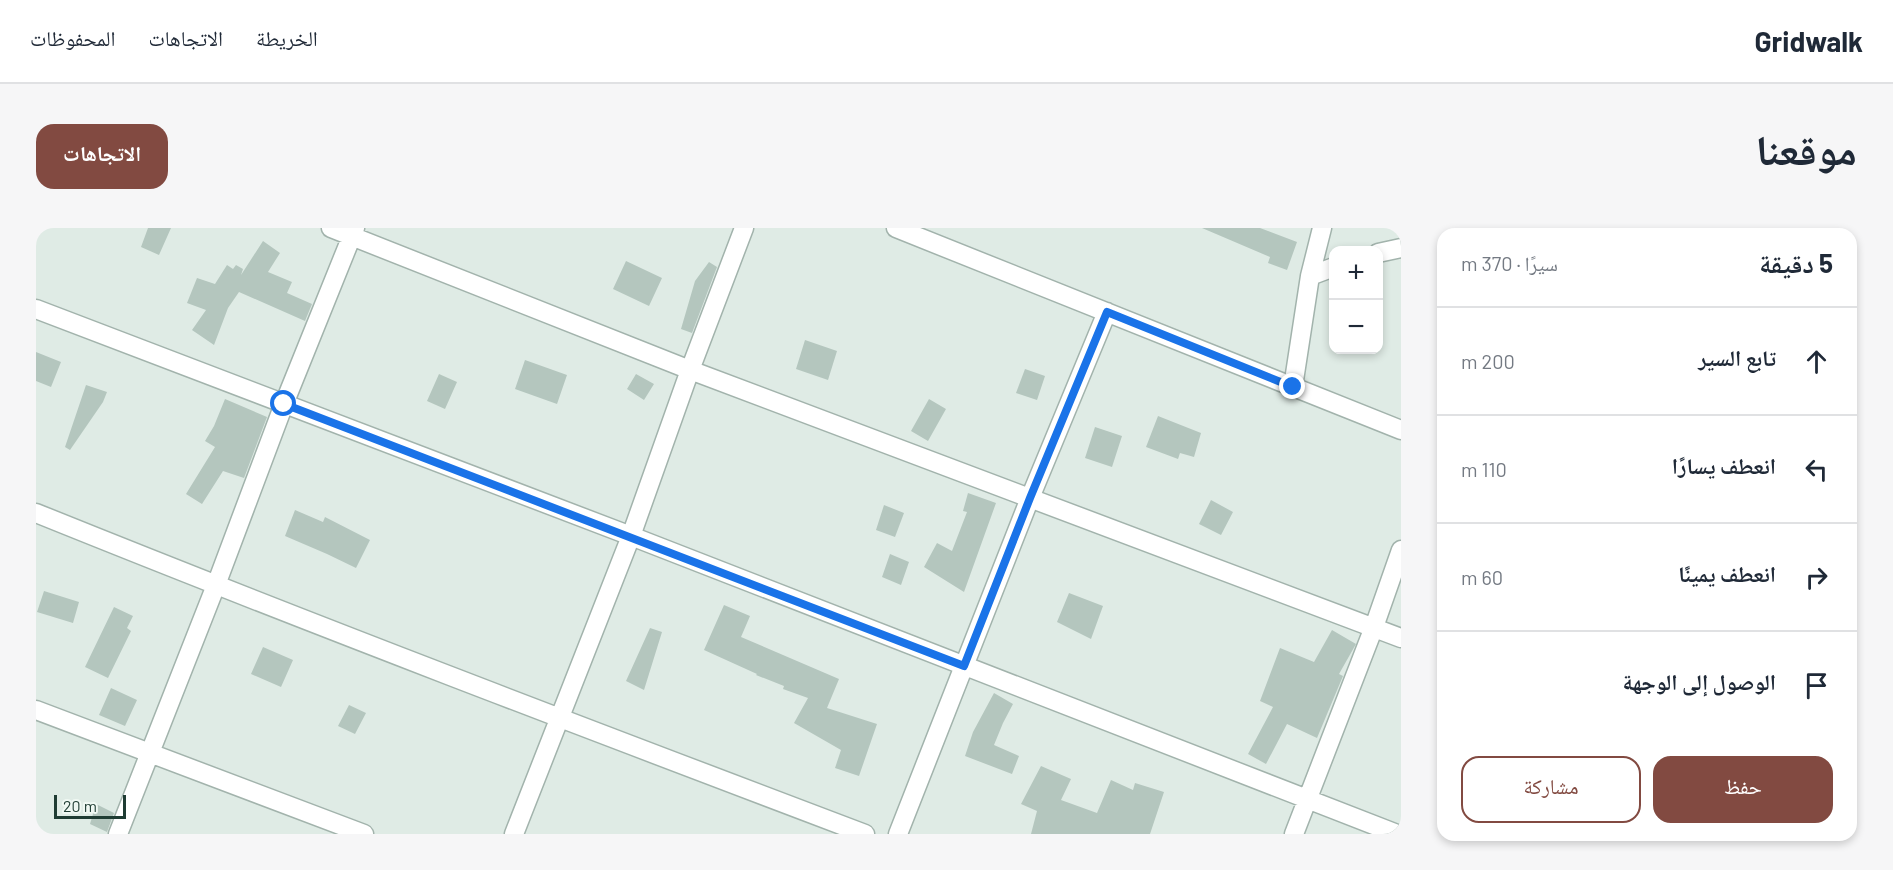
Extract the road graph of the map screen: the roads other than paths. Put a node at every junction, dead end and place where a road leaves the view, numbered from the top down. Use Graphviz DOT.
graph roads {
  1 [pos="331,228"];
  2 [pos="744,228"];
  3 [pos="896,228"];
  4 [pos="1322,228"];
  5 [pos="353,232"];
  6 [pos="1401,248"];
  7 [pos="1383,252"];
  8 [pos="1329,269"];
  9 [pos="1310,276"];
  10 [pos="36,309"];
  11 [pos="1107,312"];
  12 [pos="690,370"];
  13 [pos="1293,387"];
  14 [pos="284,404"];
  15 [pos="1401,430"];
  16 [pos="1030,498"];
  17 [pos="36,513"];
  18 [pos="631,536"];
  19 [pos="1401,550"];
  20 [pos="216,585"];
  21 [pos="1374,627"];
  22 [pos="1401,638"];
  23 [pos="964,666"];
  24 [pos="36,710"];
  25 [pos="558,718"];
  26 [pos="148,754"];
  27 [pos="1308,800"];
  28 [pos="118,834"];
  29 [pos="364,834"];
  30 [pos="514,834"];
  31 [pos="865,834"];
  32 [pos="898,834"];
  33 [pos="1294,834"];
  34 [pos="1397,834"];
  1 -- 5 [label="street"];
  2 -- 12 [label="street"];
  3 -- 11 [label="street"];
  4 -- 9 [label="street"];
  5 -- 12 [label="street"];
  5 -- 14 [label="street"];
  6 -- 7 [label="street"];
  8 -- 9 [label="street"];
  9 -- 13 [label="street"];
  10 -- 14 [label="street"];
  11 -- 13 [label="street"];
  11 -- 16 [label="street"];
  12 -- 16 [label="street"];
  12 -- 18 [label="street"];
  13 -- 15 [label="street"];
  14 -- 18 [label="street"];
  14 -- 20 [label="street"];
  16 -- 21 [label="street"];
  16 -- 23 [label="street"];
  17 -- 20 [label="street"];
  18 -- 23 [label="street"];
  18 -- 25 [label="street"];
  19 -- 21 [label="street"];
  20 -- 25 [label="street"];
  20 -- 26 [label="street"];
  21 -- 22 [label="street"];
  21 -- 27 [label="street"];
  23 -- 27 [label="street"];
  23 -- 32 [label="street"];
  24 -- 26 [label="street"];
  25 -- 30 [label="street"];
  25 -- 31 [label="street"];
  26 -- 28 [label="street"];
  26 -- 29 [label="street"];
  27 -- 33 [label="street"];
  27 -- 34 [label="street"];
}
